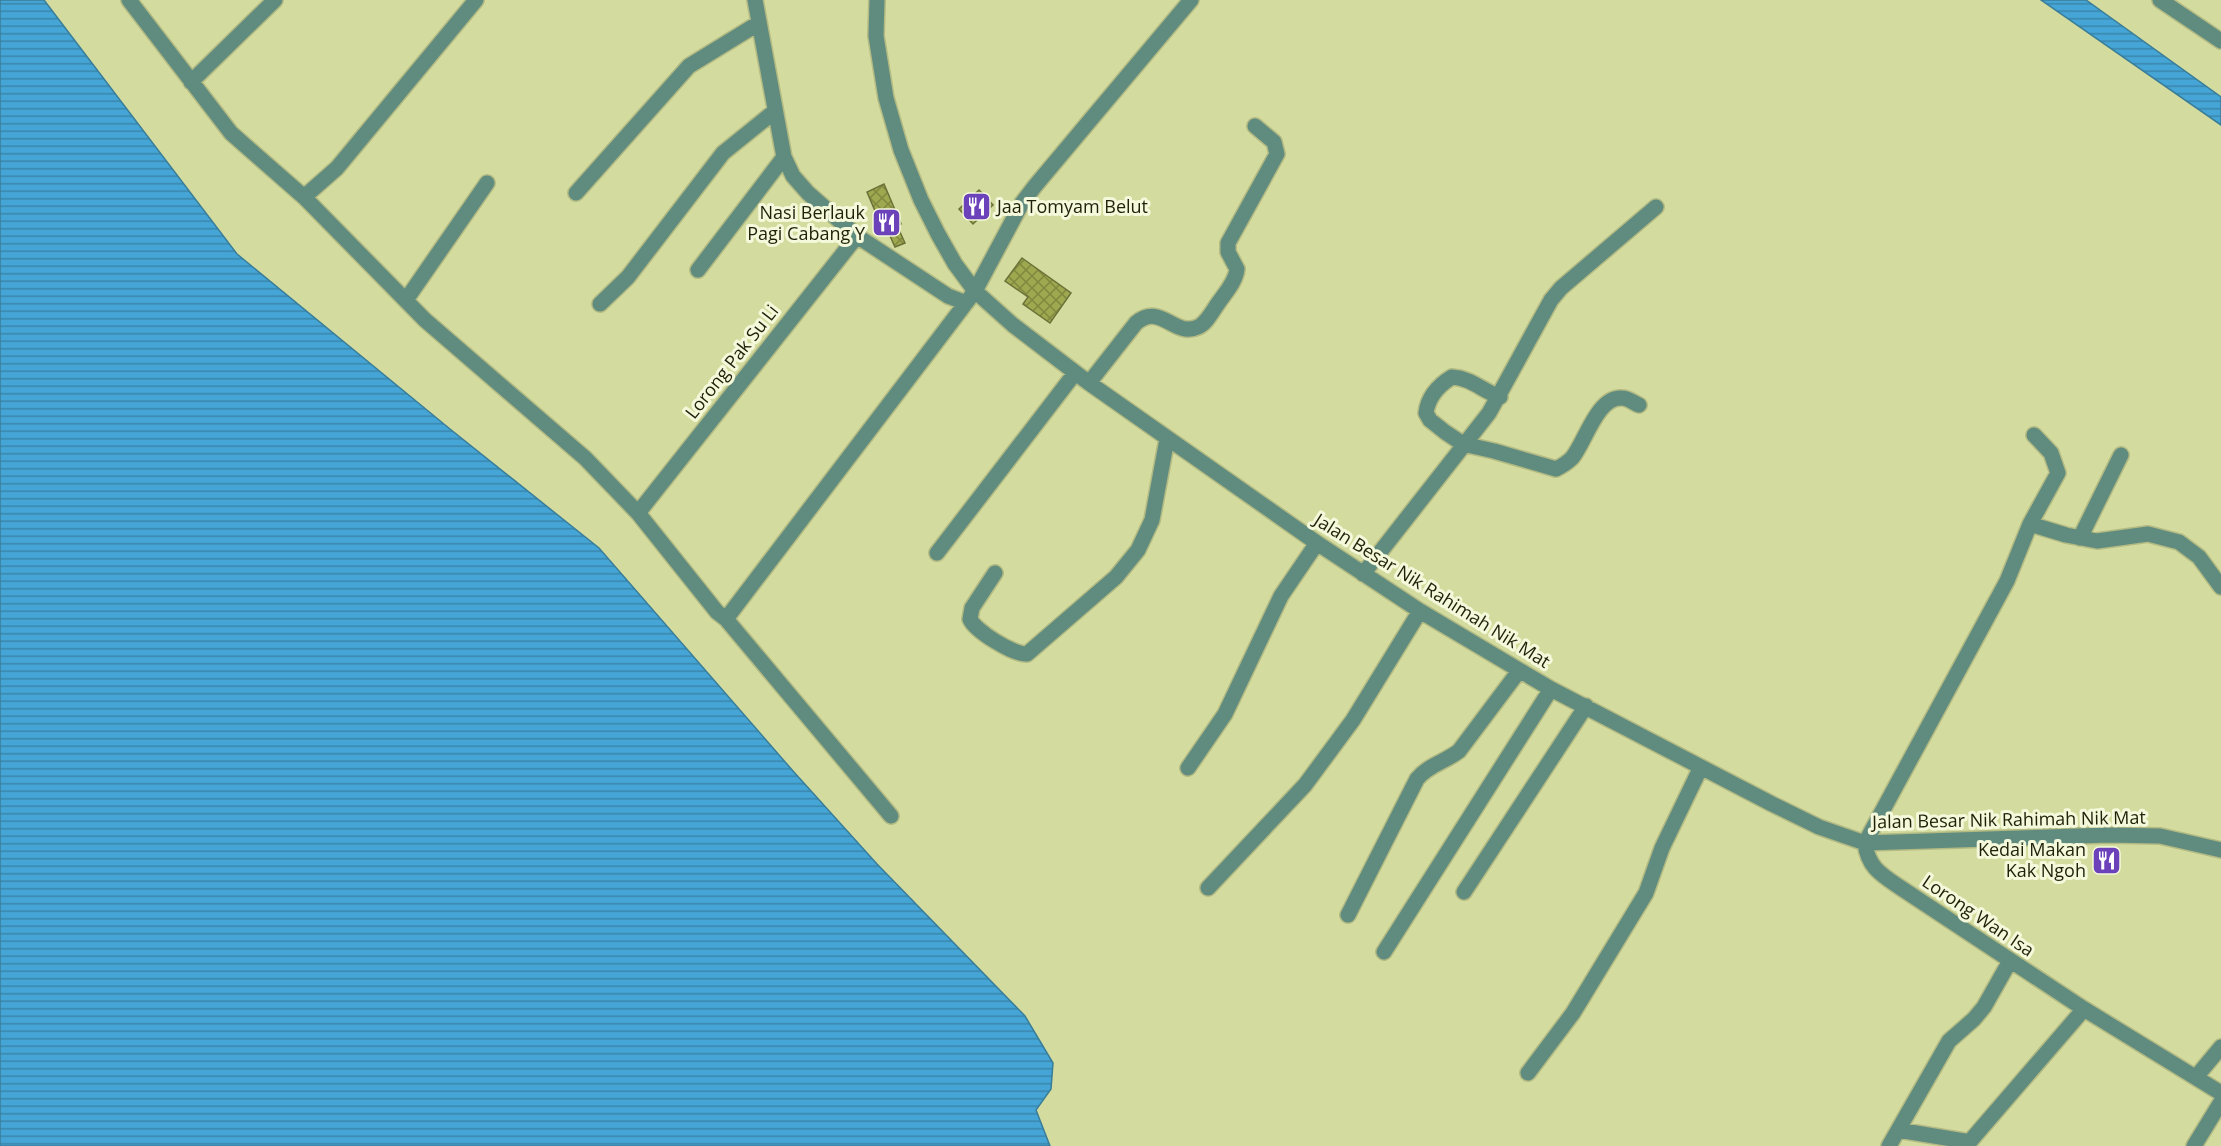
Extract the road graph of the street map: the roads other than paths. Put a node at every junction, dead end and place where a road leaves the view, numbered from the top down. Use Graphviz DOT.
graph roads {
  1 [pos="129,0"];
  2 [pos="275,0"];
  3 [pos="476,0"];
  4 [pos="755,0"];
  5 [pos="877,0"];
  6 [pos="1191,0"];
  7 [pos="2160,0"];
  8 [pos="759,23"];
  9 [pos="2221,41"];
  10 [pos="191,82"];
  11 [pos="776,111"];
  12 [pos="1255,126"];
  13 [pos="784,157"];
  14 [pos="487,183"];
  15 [pos="576,193"];
  16 [pos="304,197"];
  17 [pos="1656,207"];
  18 [pos="857,236"];
  19 [pos="698,270"];
  20 [pos="970,297"];
  21 [pos="406,300"];
  22 [pos="600,304"];
  23 [pos="1075,373"];
  24 [pos="1089,383"];
  25 [pos="1500,397"];
  26 [pos="1640,405"];
  27 [pos="2034,435"];
  28 [pos="1167,439"];
  29 [pos="1463,444"];
  30 [pos="2121,455"];
  31 [pos="638,513"];
  32 [pos="2030,524"];
  33 [pos="2080,538"];
  34 [pos="1317,543"];
  35 [pos="937,553"];
  36 [pos="995,573"];
  37 [pos="1363,574"];
  38 [pos="2221,587"];
  39 [pos="1420,611"];
  40 [pos="726,620"];
  41 [pos="1519,671"];
  42 [pos="1551,689"];
  43 [pos="1586,706"];
  44 [pos="1701,767"];
  45 [pos="1188,768"];
  46 [pos="891,816"];
  47 [pos="1865,843"];
  48 [pos="2221,850"];
  49 [pos="1208,888"];
  50 [pos="1464,892"];
  51 [pos="1348,915"];
  52 [pos="1384,952"];
  53 [pos="2010,961"];
  54 [pos="2084,1009"];
  55 [pos="2221,1047"];
  56 [pos="1528,1073"];
  57 [pos="2196,1077"];
  58 [pos="2221,1093"];
  59 [pos="2221,1102"];
  60 [pos="1898,1130"];
  61 [pos="1968,1144"];
  62 [pos="1889,1146"];
  63 [pos="2194,1146"];
  1 -- 10 [label="street"];
  2 -- 10 [label="street"];
  3 -- 16 [label="street"];
  4 -- 8 [label="street"];
  5 -- 20 [label="street, Jalan Besar Nik Rahimah Nik Mat"];
  6 -- 20 [label="street"];
  7 -- 9 [label="street"];
  8 -- 11 [label="street"];
  8 -- 15 [label="street"];
  10 -- 16 [label="street"];
  11 -- 13 [label="street"];
  11 -- 22 [label="street"];
  12 -- 24 [label="street"];
  13 -- 18 [label="street"];
  13 -- 19 [label="street"];
  14 -- 21 [label="street"];
  16 -- 21 [label="street"];
  17 -- 25 [label="street"];
  18 -- 20 [label="street"];
  18 -- 31 [label="street, Lorong Pak Su Li"];
  20 -- 23 [label="street, Jalan Besar Nik Rahimah Nik Mat"];
  20 -- 40 [label="street"];
  21 -- 31 [label="street"];
  23 -- 24 [label="street, Jalan Besar Nik Rahimah Nik Mat"];
  23 -- 35 [label="street"];
  24 -- 28 [label="street, Jalan Besar Nik Rahimah Nik Mat"];
  25 -- 29 [label="street"];
  25 -- 29 [label="street"];
  26 -- 29 [label="street"];
  27 -- 32 [label="street"];
  28 -- 34 [label="street, Jalan Besar Nik Rahimah Nik Mat"];
  28 -- 36 [label="street"];
  29 -- 37 [label="street"];
  30 -- 33 [label="street"];
  31 -- 40 [label="street"];
  32 -- 33 [label="street"];
  32 -- 47 [label="street"];
  33 -- 38 [label="street"];
  34 -- 37 [label="street, Jalan Besar Nik Rahimah Nik Mat"];
  34 -- 45 [label="street"];
  37 -- 39 [label="street, Jalan Besar Nik Rahimah Nik Mat"];
  39 -- 41 [label="street, Jalan Besar Nik Rahimah Nik Mat"];
  39 -- 49 [label="street"];
  40 -- 46 [label="street"];
  41 -- 42 [label="street, Jalan Besar Nik Rahimah Nik Mat"];
  41 -- 51 [label="street"];
  42 -- 43 [label="street, Jalan Besar Nik Rahimah Nik Mat"];
  42 -- 52 [label="street"];
  43 -- 44 [label="street, Jalan Besar Nik Rahimah Nik Mat"];
  43 -- 50 [label="street"];
  44 -- 47 [label="street, Jalan Besar Nik Rahimah Nik Mat"];
  44 -- 56 [label="street"];
  47 -- 48 [label="street, Jalan Besar Nik Rahimah Nik Mat"];
  47 -- 53 [label="street, Lorong Wan Isa"];
  53 -- 54 [label="street, Lorong Wan Isa"];
  53 -- 60 [label="street"];
  54 -- 57 [label="street, Lorong Wan Isa"];
  54 -- 61 [label="street"];
  55 -- 57 [label="street"];
  57 -- 58 [label="street, Lorong Wan Isa"];
  59 -- 63 [label="street"];
  60 -- 61 [label="street"];
  60 -- 62 [label="street"];
}
